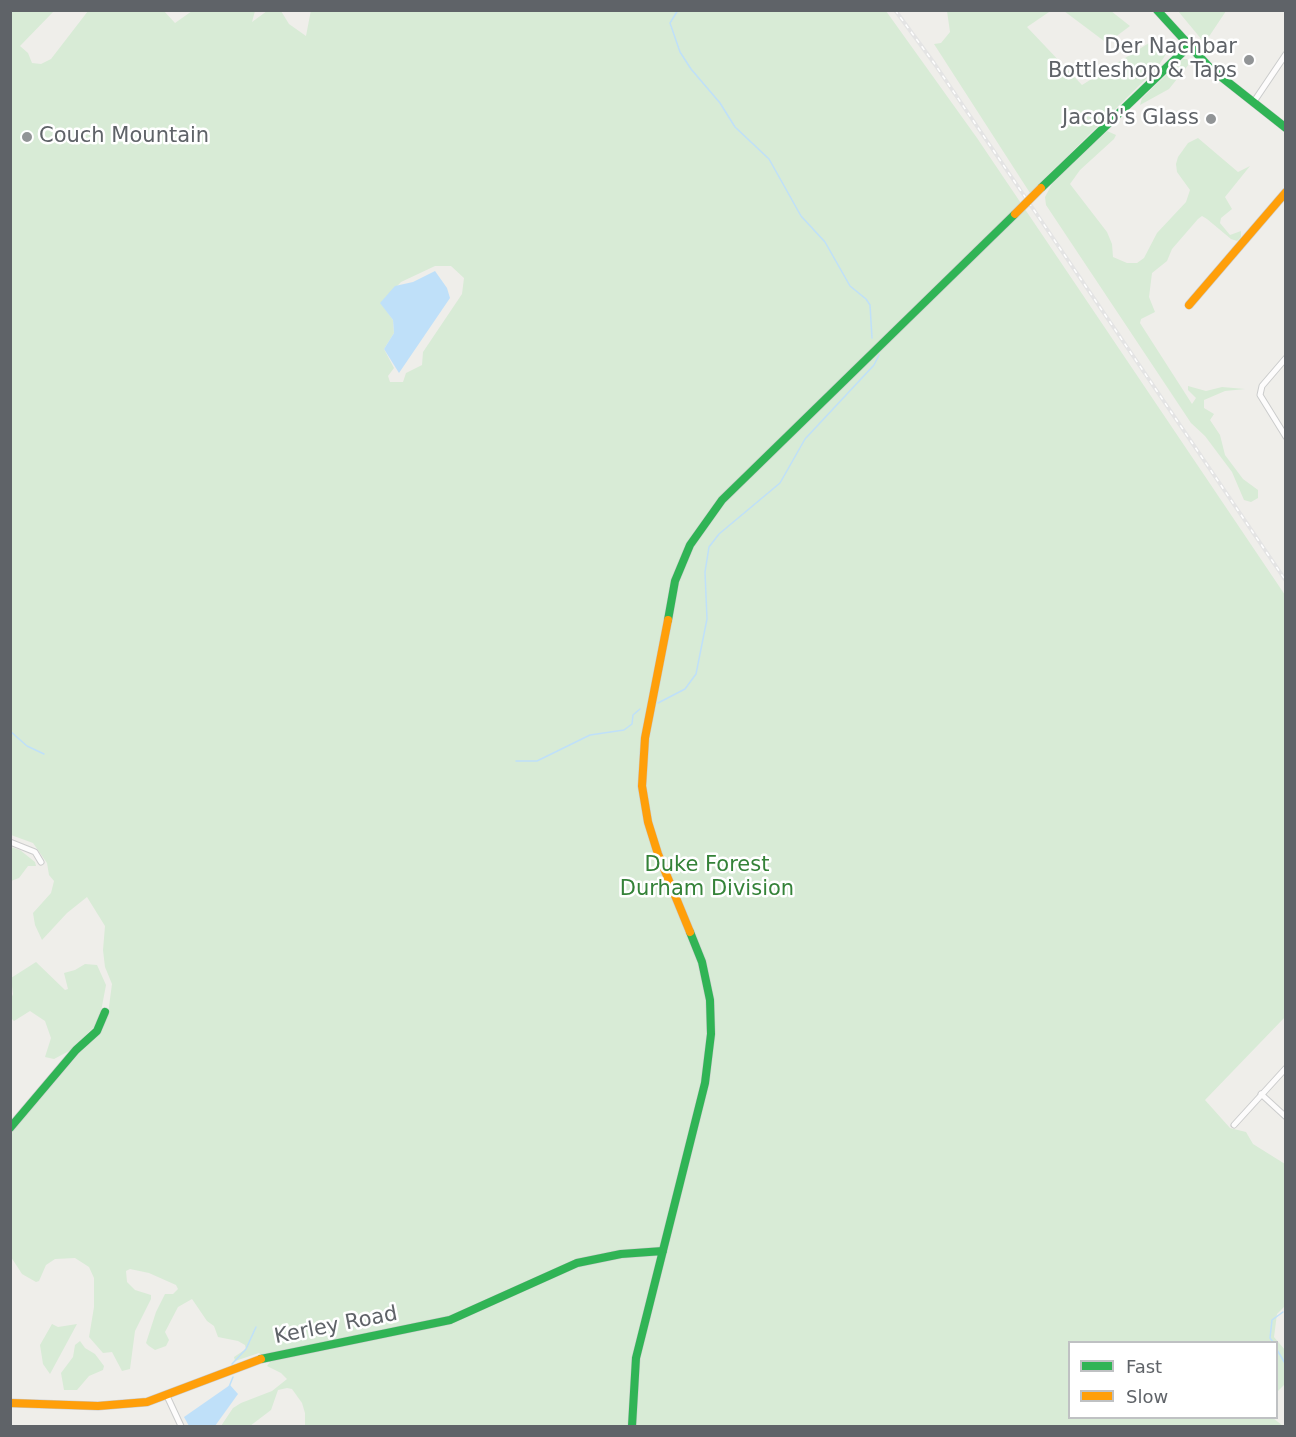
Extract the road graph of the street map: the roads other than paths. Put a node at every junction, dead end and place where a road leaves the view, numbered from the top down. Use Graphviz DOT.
graph roads {
  1 [pos="1157,10"];
  2 [pos="1188,47"];
  3 [pos="1286,54"];
  4 [pos="1253,103"];
  5 [pos="1286,128"];
  6 [pos="1286,192"];
  7 [pos="1189,305"];
  8 [pos="1286,358"];
  9 [pos="1286,437"];
  10 [pos="10,842"];
  11 [pos="40,862"];
  12 [pos="105,1012"];
  13 [pos="1286,1068"];
  14 [pos="1261,1094"];
  15 [pos="1286,1117"];
  16 [pos="1234,1125"];
  17 [pos="10,1128"];
  18 [pos="663,1251"];
  19 [pos="167,1396"];
  20 [pos="10,1403"];
  21 [pos="181,1426"];
  22 [pos="632,1426"];
  1 -- 2 [label="street"];
  2 -- 4 [label="street"];
  2 -- 18 [label="street, bridge"];
  3 -- 4 [label="street"];
  4 -- 5 [label="street"];
  6 -- 7 [label="street"];
  8 -- 9 [label="street"];
  10 -- 11 [label="street"];
  12 -- 17 [label="street"];
  13 -- 14 [label="street"];
  14 -- 15 [label="street"];
  14 -- 16 [label="street"];
  18 -- 19 [label="street, Kerley Road"];
  18 -- 22 [label="street"];
  19 -- 20 [label="street, Kerley Road"];
  19 -- 21 [label="street"];
}
